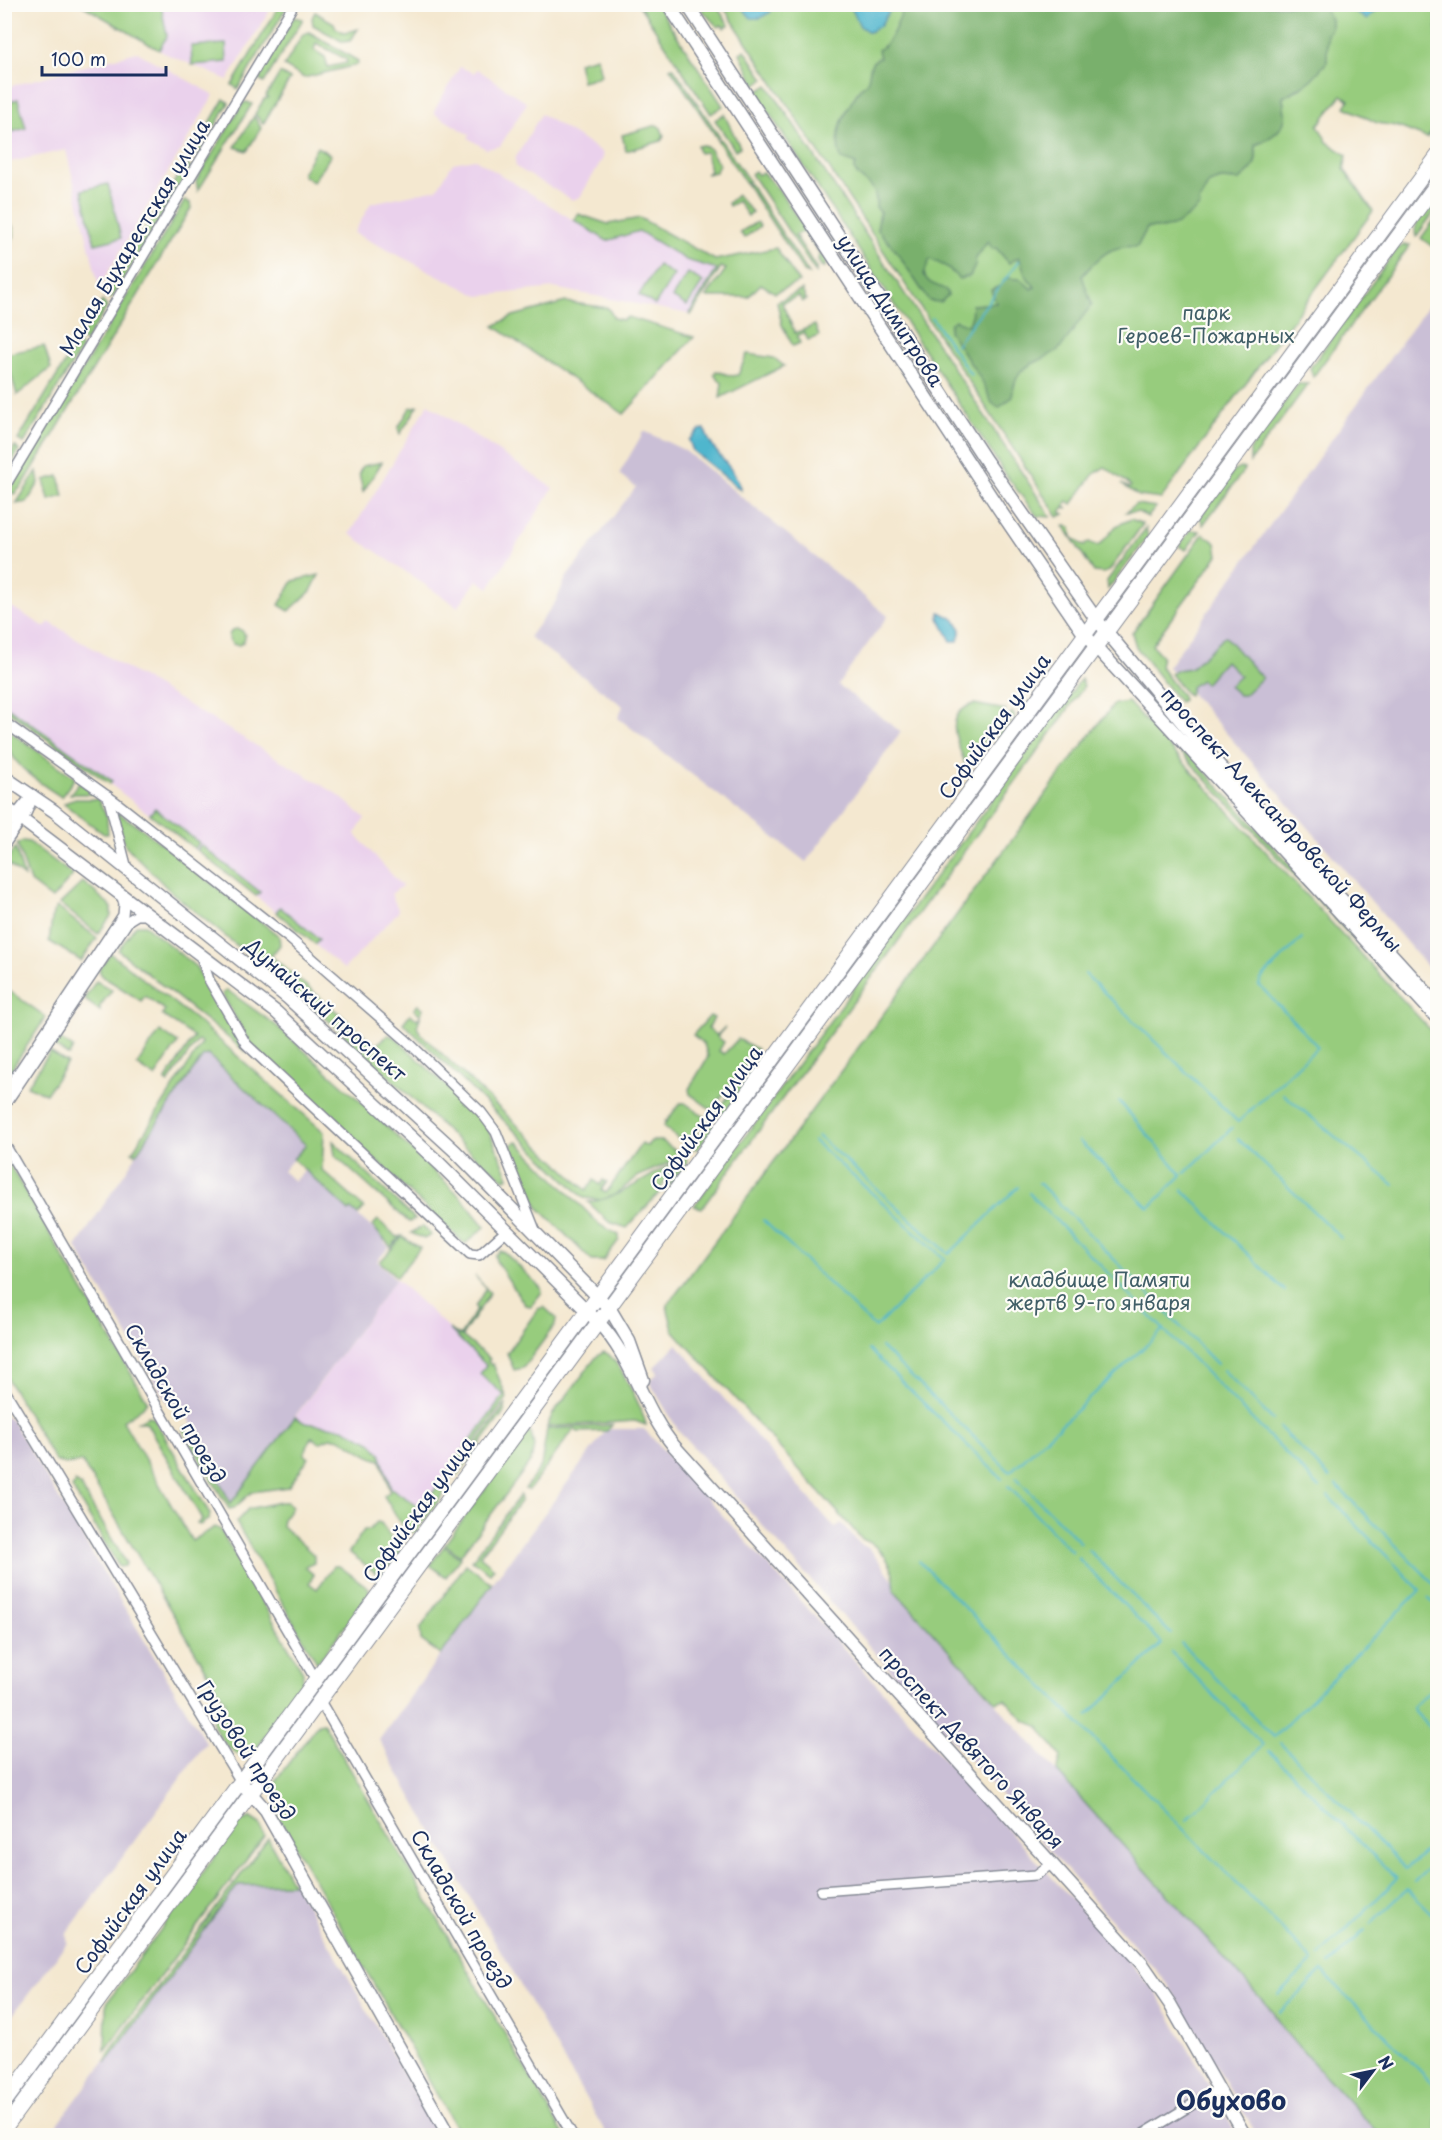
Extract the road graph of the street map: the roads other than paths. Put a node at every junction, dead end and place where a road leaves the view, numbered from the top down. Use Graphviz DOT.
graph roads {
  1 [pos="294,4"];
  2 [pos="668,4"];
  3 [pos="687,4"];
  4 [pos="1437,155"];
  5 [pos="1437,182"];
  6 [pos="4,488"];
  7 [pos="1096,620"];
  8 [pos="1106,633"];
  9 [pos="1085,635"];
  10 [pos="1096,647"];
  11 [pos="4,722"];
  12 [pos="4,777"];
  13 [pos="32,796"];
  14 [pos="115,808"];
  15 [pos="14,813"];
  16 [pos="4,829"];
  17 [pos="4,845"];
  18 [pos="127,869"];
  19 [pos="120,892"];
  20 [pos="151,915"];
  21 [pos="200,954"];
  22 [pos="1437,1005"];
  23 [pos="1437,1019"];
  24 [pos="4,1094"];
  25 [pos="4,1106"];
  26 [pos="4,1143"];
  27 [pos="507,1230"];
  28 [pos="535,1230"];
  29 [pos="599,1296"];
  30 [pos="610,1309"];
  31 [pos="588,1312"];
  32 [pos="599,1323"];
  33 [pos="4,1389"];
  34 [pos="648,1402"];
  35 [pos="316,1680"];
  36 [pos="320,1701"];
  37 [pos="241,1782"];
  38 [pos="252,1793"];
  39 [pos="1051,1864"];
  40 [pos="821,1891"];
  41 [pos="1218,2089"];
  42 [pos="4,2103"];
  43 [pos="4,2129"];
  44 [pos="449,2136"];
  45 [pos="573,2136"];
  46 [pos="1140,2136"];
  47 [pos="1245,2136"];
  1 -- 6 [label="street, Малая Бухарестская улица"];
  2 -- 9 [label="street, улица Димитрова"];
  3 -- 7 [label="street, улица Димитрова"];
  4 -- 7 [label="main road, Софийская улица"];
  5 -- 8 [label="main road, Софийская улица"];
  7 -- 8 [label="street, улица Димитрова"];
  7 -- 9 [label="main road, Софийская улица"];
  8 -- 10 [label="main road, Софийская улица"];
  8 -- 22 [label="street, проспект Александровской Фермы"];
  9 -- 10 [label="street, улица Димитрова"];
  9 -- 29 [label="main road, Софийская улица"];
  10 -- 23 [label="street, проспект Александровской Фермы"];
  10 -- 30 [label="main road, Софийская улица"];
  11 -- 14 [label="street"];
  12 -- 13 [label="street, Дунайский проспект"];
  13 -- 15 [label="street"];
  13 -- 18 [label="street, Дунайский проспект"];
  14 -- 18 [label="street"];
  14 -- 28 [label="street"];
  15 -- 16 [label="street"];
  15 -- 17 [label="street"];
  15 -- 19 [label="street, Дунайский проспект"];
  18 -- 28 [label="street, Дунайский проспект"];
  19 -- 20 [label="street, Дунайский проспект"];
  19 -- 24 [label="street"];
  20 -- 21 [label="street, Дунайский проспект"];
  20 -- 25 [label="street"];
  21 -- 27 [label="street, Дунайский проспект"];
  21 -- 27 [label="street"];
  26 -- 35 [label="street, Складской проезд"];
  27 -- 31 [label="street, Дунайский проспект"];
  28 -- 29 [label="street, Дунайский проспект"];
  29 -- 30 [label="street, Дунайский проспект"];
  29 -- 31 [label="main road, Софийская улица"];
  30 -- 32 [label="main road, Софийская улица"];
  30 -- 34 [label="street, проспект Девятого Января"];
  31 -- 32 [label="street, Дунайский проспект"];
  31 -- 35 [label="main road, Софийская улица"];
  32 -- 34 [label="street, проспект Девятого Января"];
  32 -- 36 [label="main road, Софийская улица"];
  33 -- 37 [label="street, Грузовой проезд"];
  34 -- 39 [label="street, проспект Девятого Января"];
  35 -- 37 [label="main road, Софийская улица"];
  36 -- 38 [label="main road, Софийская улица"];
  36 -- 45 [label="street, Складской проезд"];
  37 -- 38 [label="street, Грузовой проезд"];
  37 -- 42 [label="main road, Софийская улица"];
  38 -- 43 [label="main road, Софийская улица"];
  38 -- 44 [label="street, Грузовой проезд"];
  39 -- 40 [label="street"];
  39 -- 41 [label="street, проспект Девятого Января"];
  41 -- 46 [label="street"];
  41 -- 47 [label="street, проспект Девятого Января"];
}
